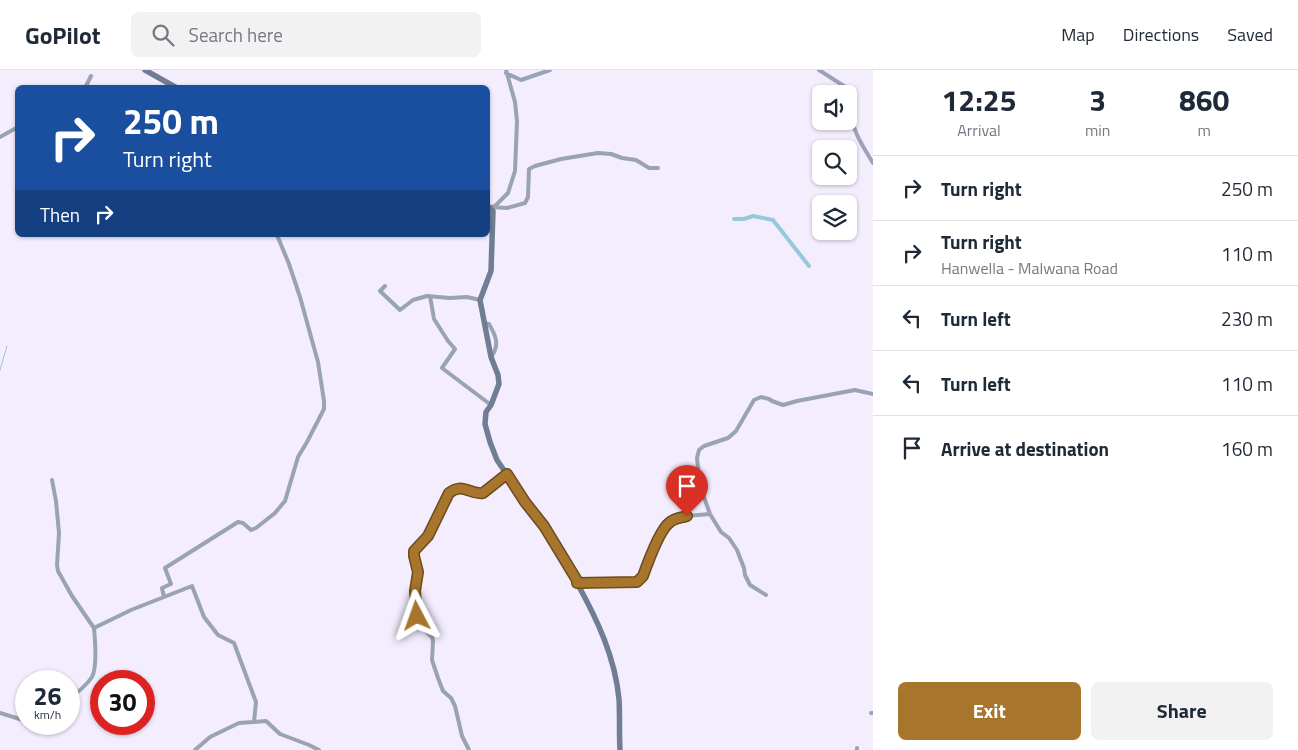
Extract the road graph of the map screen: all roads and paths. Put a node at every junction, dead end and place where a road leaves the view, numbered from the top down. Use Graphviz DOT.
graph roads {
  1 [pos="145,70"];
  2 [pos="550,70"];
  3 [pos="819,70"];
  4 [pos="506,72"];
  5 [pos="91,76"];
  6 [pos="86,85"];
  7 [pos="167,85"];
  8 [pos="842,85"];
  9 [pos="15,129"];
  10 [pos="855,130"];
  11 [pos="0,137"];
  12 [pos="873,163"];
  13 [pos="658,168"];
  14 [pos="490,207"];
  15 [pos="490,207"];
  16 [pos="490,208"];
  17 [pos="278,237"];
  18 [pos="385,286"];
  19 [pos="430,296"];
  20 [pos="480,300"];
  21 [pos="873,394"];
  22 [pos="491,405"];
  23 [pos="507,474"];
  24 [pos="52,480"];
  25 [pos="710,514"];
  26 [pos="577,583"];
  27 [pos="766,595"];
  28 [pos="164,597"];
  29 [pos="94,628"];
  30 [pos="80,690"];
  31 [pos="0,713"];
  32 [pos="15,718"];
  33 [pos="254,722"];
  34 [pos="195,750"];
  35 [pos="319,750"];
  36 [pos="469,750"];
  37 [pos="620,750"];
  1 -- 7 [label="street"];
  2 -- 4 [label="street"];
  3 -- 8 [label="street"];
  4 -- 14 [label="street"];
  5 -- 6 [label="street"];
  9 -- 11 [label="street"];
  10 -- 12 [label="street"];
  13 -- 15 [label="street"];
  16 -- 20 [label="street"];
  17 -- 28 [label="street"];
  18 -- 19 [label="street"];
  19 -- 20 [label="street"];
  19 -- 22 [label="street"];
  20 -- 22 [label="street"];
  21 -- 25 [label="street"];
  22 -- 23 [label="street"];
  23 -- 26 [label="street"];
  23 -- 36 [label="street"];
  24 -- 29 [label="street"];
  25 -- 26 [label="street"];
  25 -- 27 [label="street"];
  26 -- 37 [label="street"];
  28 -- 29 [label="street"];
  28 -- 33 [label="street"];
  29 -- 30 [label="street"];
  31 -- 32 [label="street"];
  33 -- 34 [label="street"];
  33 -- 35 [label="street"];
}
